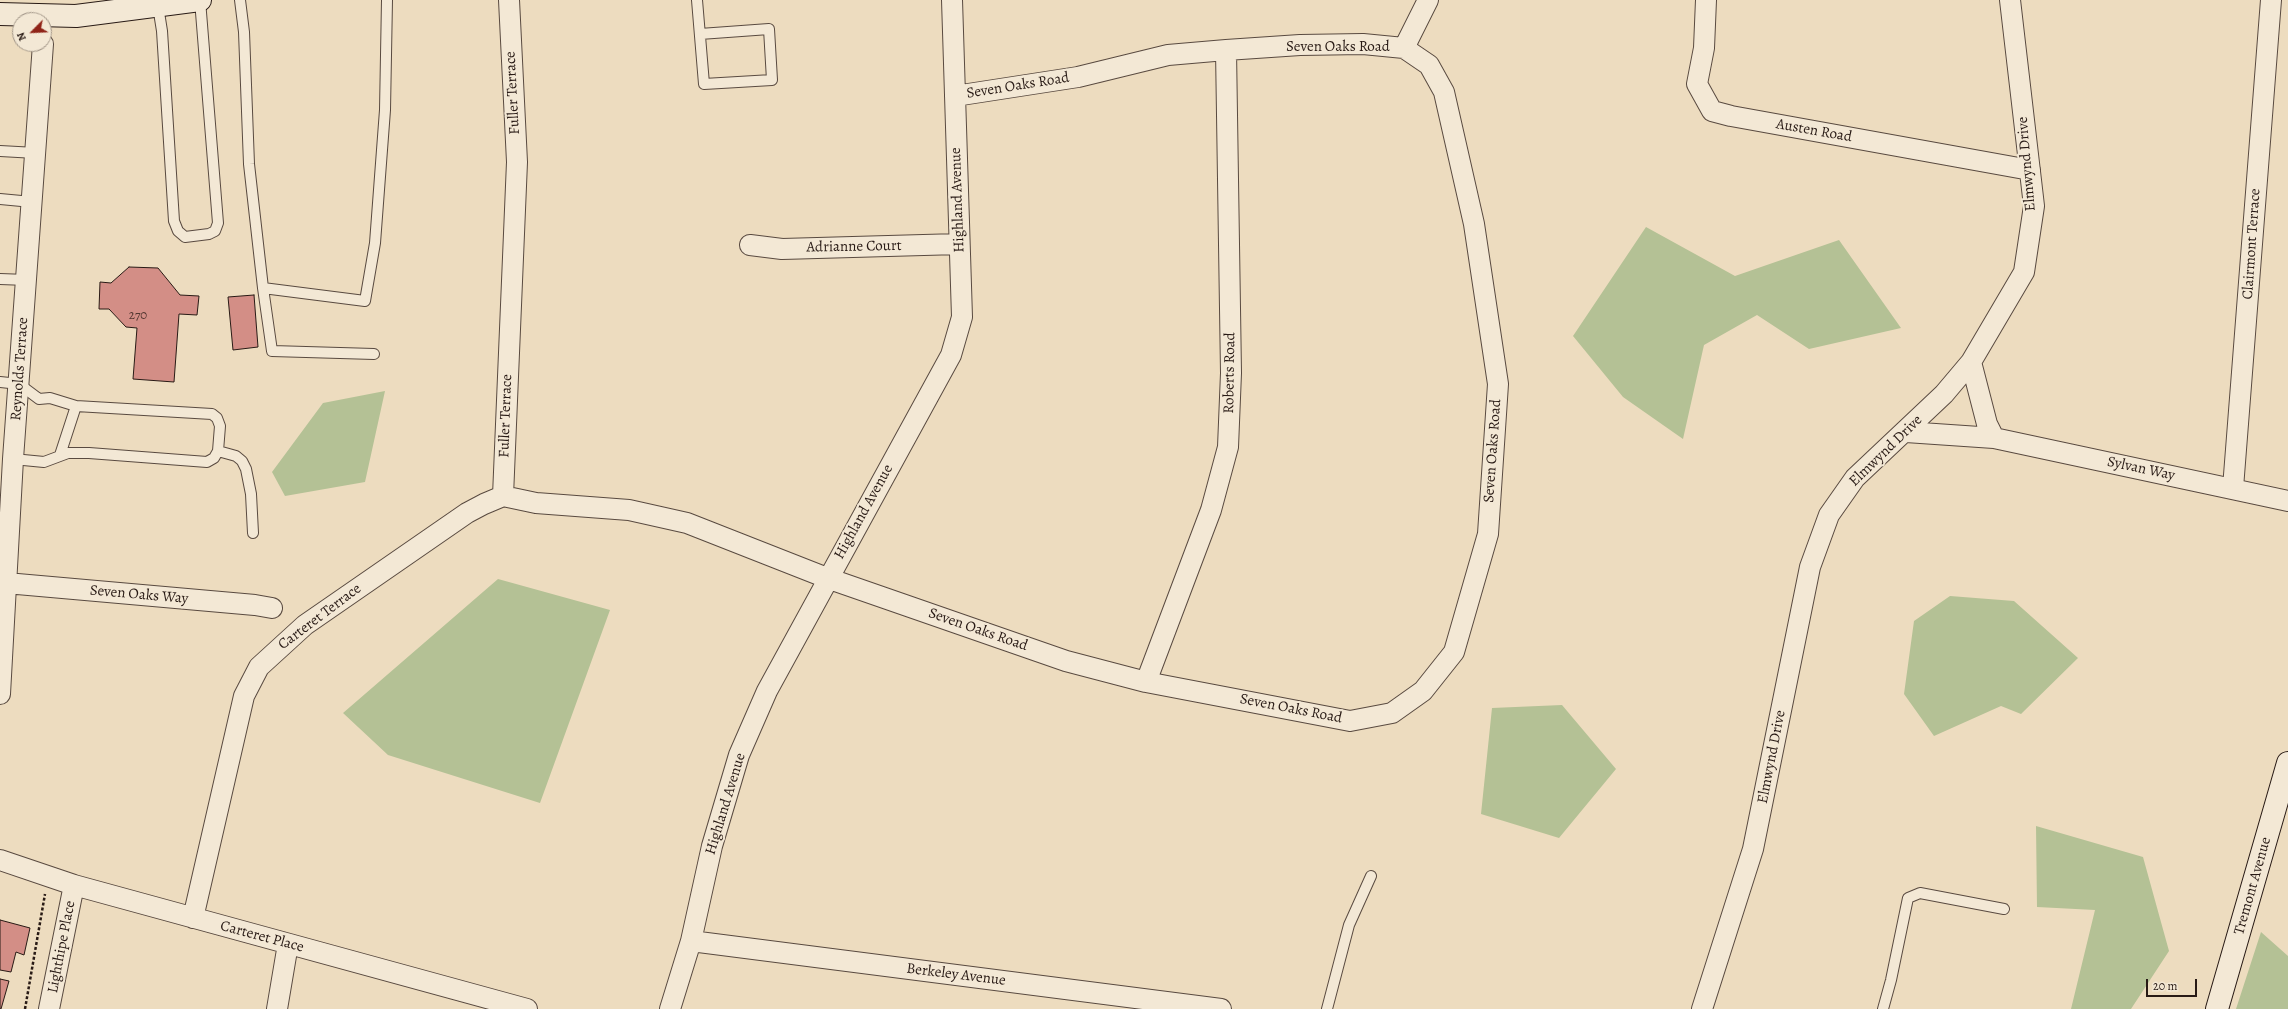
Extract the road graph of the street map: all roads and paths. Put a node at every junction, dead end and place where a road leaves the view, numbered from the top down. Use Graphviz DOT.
graph roads {
  1 [pos="200,0"];
  2 [pos="240,0"];
  3 [pos="387,0"];
  4 [pos="509,0"];
  5 [pos="697,0"];
  6 [pos="952,0"];
  7 [pos="1428,0"];
  8 [pos="1706,0"];
  9 [pos="2010,0"];
  10 [pos="2271,0"];
  11 [pos="158,6"];
  12 [pos="0,14"];
  13 [pos="12,17"];
  14 [pos="52,24"];
  15 [pos="700,34"];
  16 [pos="1404,48"];
  17 [pos="1226,50"];
  18 [pos="43,52"];
  19 [pos="955,96"];
  20 [pos="0,151"];
  21 [pos="36,153"];
  22 [pos="2030,170"];
  23 [pos="0,199"];
  24 [pos="32,202"];
  25 [pos="959,244"];
  26 [pos="750,245"];
  27 [pos="0,279"];
  28 [pos="27,280"];
  29 [pos="263,288"];
  30 [pos="374,354"];
  31 [pos="1971,362"];
  32 [pos="10,383"];
  33 [pos="76,406"];
  34 [pos="1906,432"];
  35 [pos="1994,438"];
  36 [pos="218,451"];
  37 [pos="60,455"];
  38 [pos="8,471"];
  39 [pos="2233,488"];
  40 [pos="503,496"];
  41 [pos="2288,501"];
  42 [pos="253,532"];
  43 [pos="827,578"];
  44 [pos="6,583"];
  45 [pos="272,608"];
  46 [pos="1,665"];
  47 [pos="1146,682"];
  48 [pos="0,694"];
  49 [pos="2288,763"];
  50 [pos="0,860"];
  51 [pos="1371,876"];
  52 [pos="74,885"];
  53 [pos="45,893"];
  54 [pos="2004,909"];
  55 [pos="193,918"];
  56 [pos="691,941"];
  57 [pos="288,944"];
  58 [pos="1106,1002"];
  59 [pos="25,1009"];
  60 [pos="49,1009"];
  61 [pos="277,1009"];
  62 [pos="527,1009"];
  63 [pos="670,1009"];
  64 [pos="1221,1009"];
  65 [pos="1327,1009"];
  66 [pos="1702,1009"];
  67 [pos="1883,1009"];
  68 [pos="2217,1009"];
  1 -- 11 [label="street"];
  1 -- 11 [label="lane"];
  2 -- 29 [label="lane"];
  3 -- 29 [label="lane"];
  4 -- 40 [label="street, Fuller Terrace"];
  5 -- 15 [label="lane"];
  6 -- 19 [label="street, Highland Avenue"];
  7 -- 16 [label="street"];
  8 -- 22 [label="street, Austen Road"];
  9 -- 22 [label="street, Elmwynd Drive"];
  10 -- 39 [label="street, Clairmont Terrace"];
  11 -- 14 [label="street"];
  12 -- 13 [label="street"];
  15 -- 15 [label="lane"];
  16 -- 17 [label="street, Seven Oaks Road"];
  16 -- 47 [label="street, Seven Oaks Road"];
  17 -- 19 [label="street, Seven Oaks Road"];
  17 -- 47 [label="street, Roberts Road"];
  18 -- 21 [label="street, Reynolds Terrace"];
  19 -- 25 [label="street, Highland Avenue"];
  20 -- 21 [label="lane"];
  21 -- 24 [label="street, Reynolds Terrace"];
  22 -- 31 [label="street, Elmwynd Drive"];
  23 -- 24 [label="lane"];
  24 -- 28 [label="street, Reynolds Terrace"];
  25 -- 26 [label="street, Adrianne Court"];
  25 -- 43 [label="street, Highland Avenue"];
  27 -- 28 [label="lane"];
  28 -- 32 [label="street, Reynolds Terrace"];
  29 -- 30 [label="lane"];
  31 -- 34 [label="street, Elmwynd Drive"];
  31 -- 35 [label="street"];
  32 -- 33 [label="lane"];
  32 -- 38 [label="street, Reynolds Terrace"];
  33 -- 36 [label="lane"];
  33 -- 37 [label="lane"];
  34 -- 35 [label="street, Sylvan Way"];
  34 -- 66 [label="street, Elmwynd Drive"];
  35 -- 39 [label="street, Sylvan Way"];
  36 -- 37 [label="lane"];
  36 -- 42 [label="lane"];
  37 -- 38 [label="lane"];
  38 -- 44 [label="street, Reynolds Terrace"];
  39 -- 41 [label="street, Sylvan Way"];
  40 -- 43 [label="street"];
  40 -- 55 [label="street, Carteret Terrace"];
  43 -- 47 [label="street, Seven Oaks Road"];
  43 -- 56 [label="street, Highland Avenue"];
  44 -- 45 [label="street, Seven Oaks Way"];
  44 -- 46 [label="street, Reynolds Terrace"];
  46 -- 48 [label="street, Reynolds Terrace"];
  49 -- 68 [label="street, Tremont Avenue"];
  50 -- 52 [label="street, Carteret Place"];
  51 -- 65 [label="lane"];
  52 -- 55 [label="street, Carteret Place"];
  52 -- 60 [label="street, Lighthipe Place"];
  53 -- 59 [label="path"];
  54 -- 67 [label="lane"];
  55 -- 57 [label="street, Carteret Place"];
  56 -- 58 [label="street, Berkeley Avenue"];
  56 -- 63 [label="street, Highland Avenue"];
  57 -- 61 [label="street"];
  57 -- 62 [label="street, Carteret Place"];
  58 -- 64 [label="street, Berkeley Avenue"];
}
